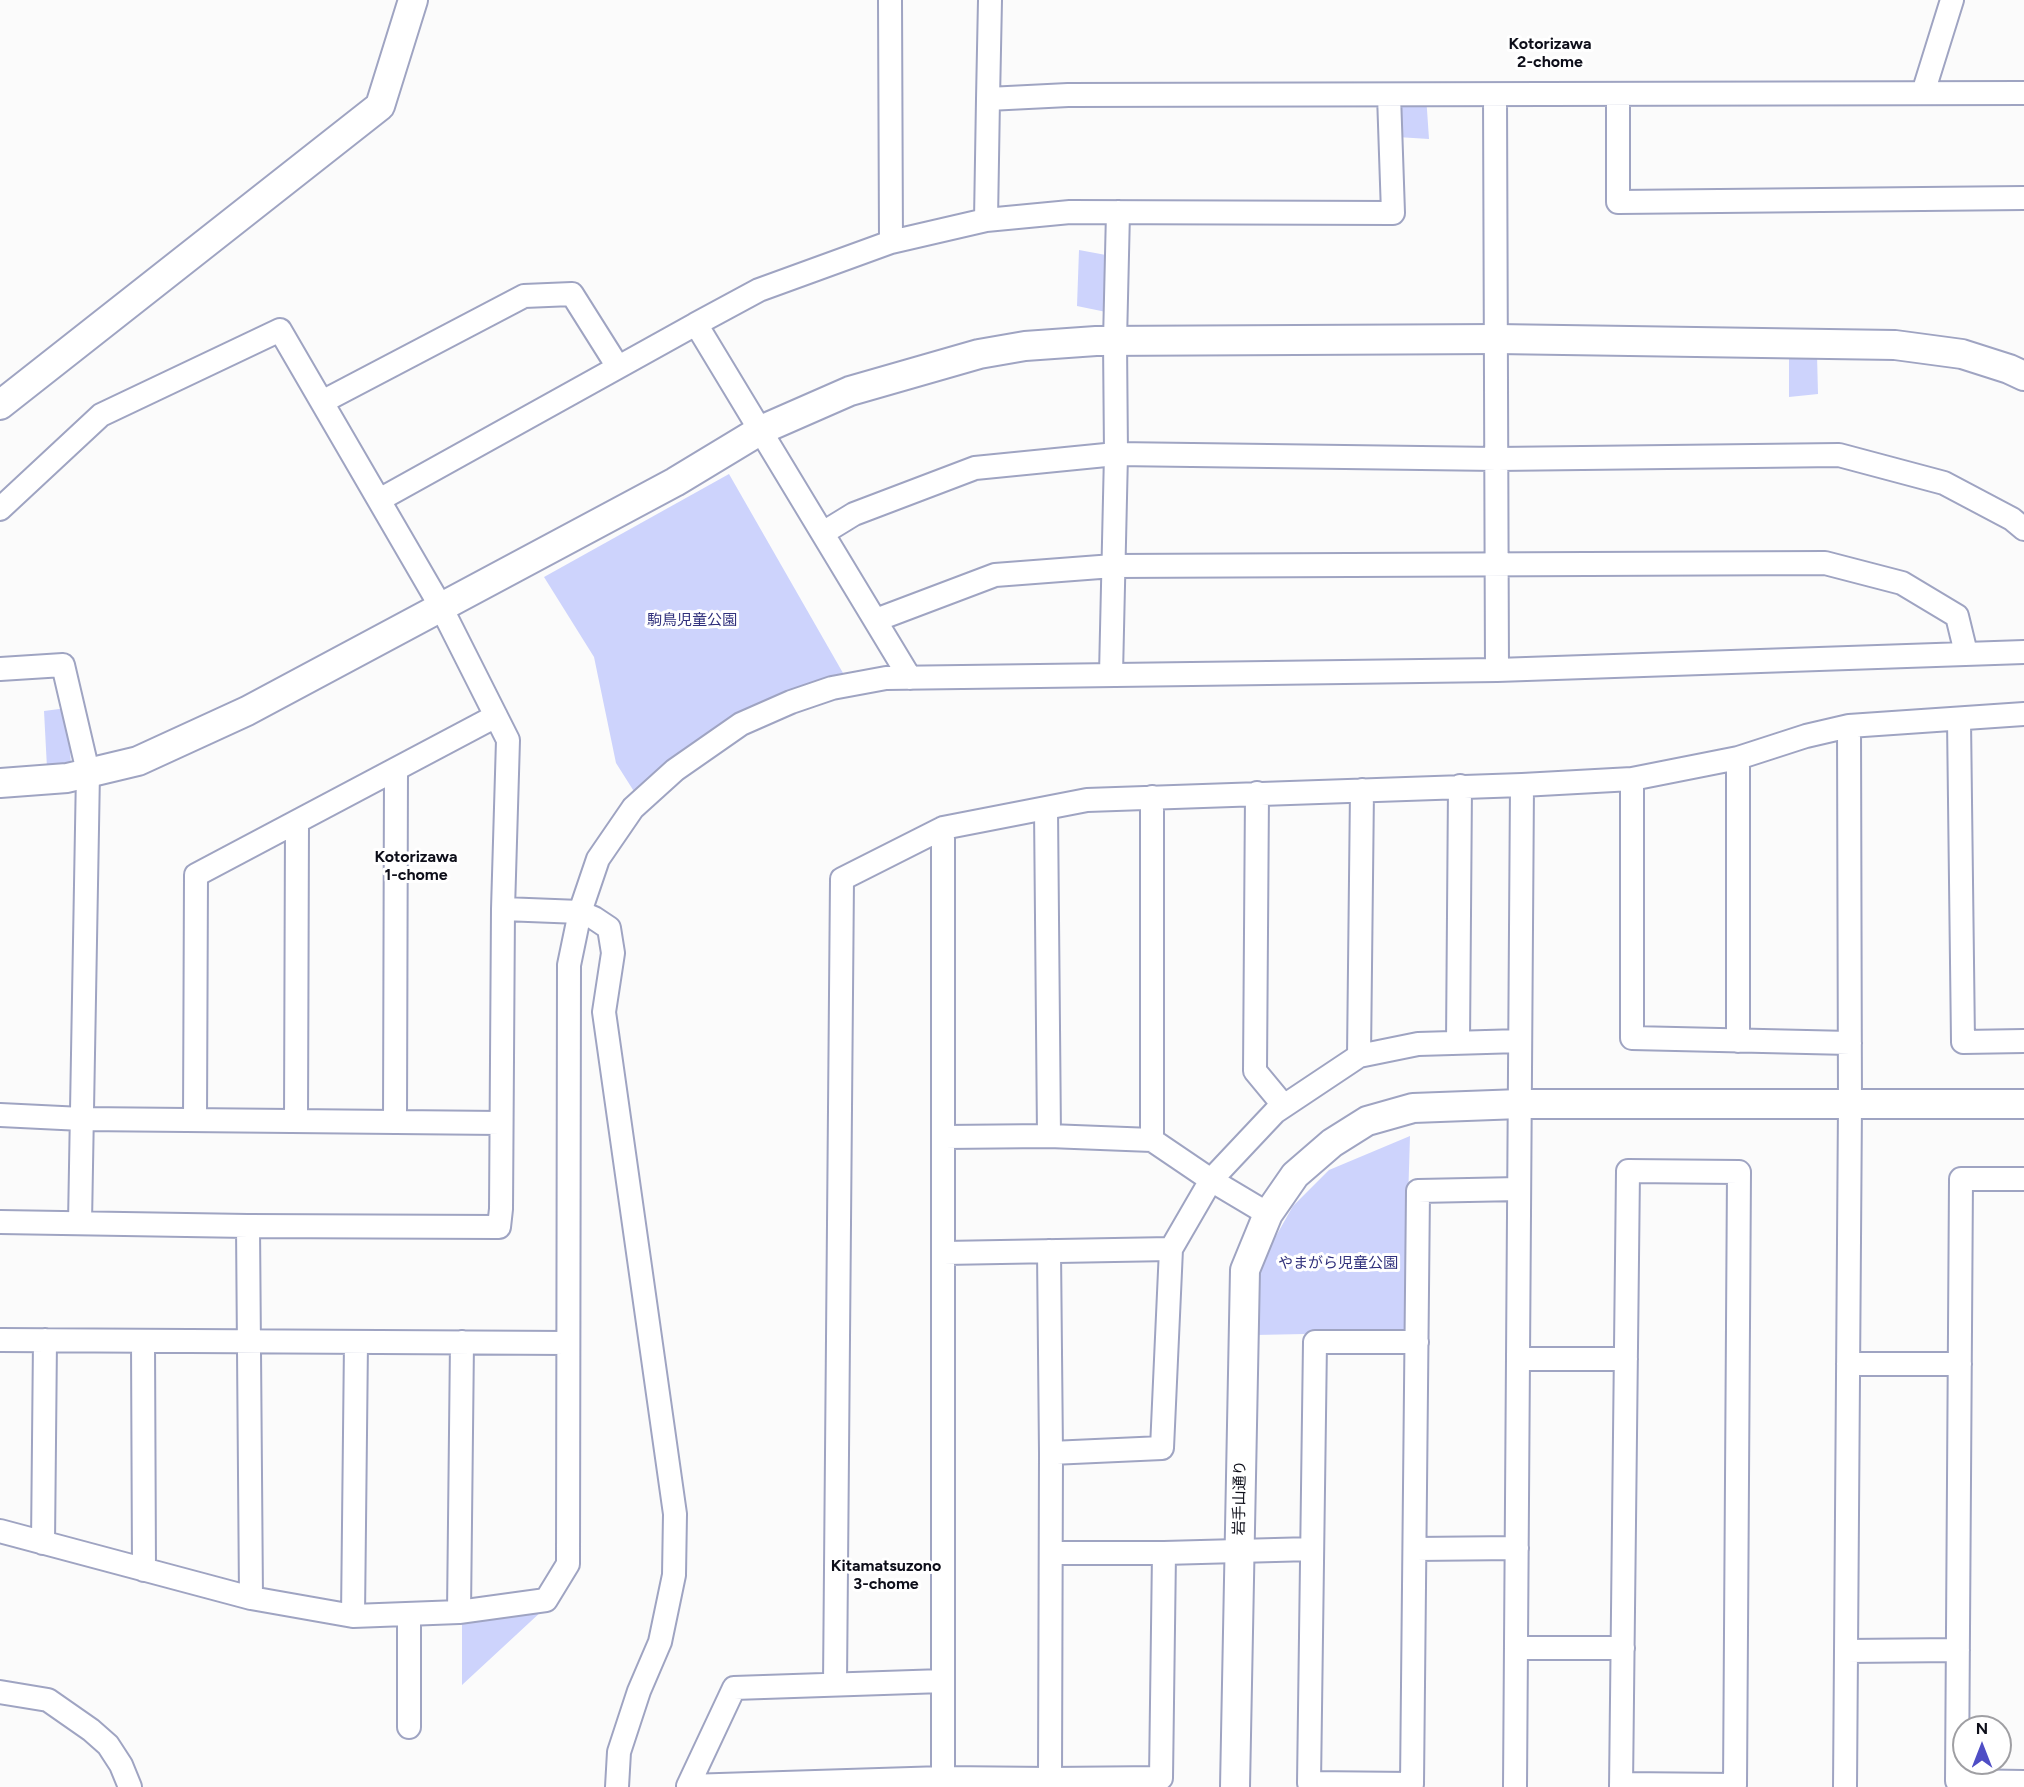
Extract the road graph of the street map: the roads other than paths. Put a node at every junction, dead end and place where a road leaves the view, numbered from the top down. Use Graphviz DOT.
graph roads {
  1 [pos="413,0"];
  2 [pos="890,0"];
  3 [pos="990,0"];
  4 [pos="1952,0"];
  5 [pos="1923,93"];
  6 [pos="2024,93"];
  7 [pos="1617,94"];
  8 [pos="1389,95"];
  9 [pos="1495,95"];
  10 [pos="988,99"];
  11 [pos="2024,198"];
  12 [pos="1118,212"];
  13 [pos="986,220"];
  14 [pos="891,242"];
  15 [pos="696,324"];
  16 [pos="1497,339"];
  17 [pos="1115,341"];
  18 [pos="618,367"];
  19 [pos="2024,376"];
  20 [pos="322,402"];
  21 [pos="0,405"];
  22 [pos="761,430"];
  23 [pos="1116,454"];
  24 [pos="1497,459"];
  25 [pos="379,500"];
  26 [pos="0,509"];
  27 [pos="2024,530"];
  28 [pos="823,533"];
  29 [pos="1497,565"];
  30 [pos="1113,566"];
  31 [pos="441,606"];
  32 [pos="876,620"];
  33 [pos="2024,651"];
  34 [pos="1966,653"];
  35 [pos="0,669"];
  36 [pos="1497,670"];
  37 [pos="1111,674"];
  38 [pos="910,678"];
  39 [pos="2024,714"];
  40 [pos="496,716"];
  41 [pos="1959,720"];
  42 [pos="1849,726"];
  43 [pos="1738,758"];
  44 [pos="396,769"];
  45 [pos="88,772"];
  46 [pos="1632,779"];
  47 [pos="0,783"];
  48 [pos="1522,785"];
  49 [pos="1460,786"];
  50 [pos="1362,789"];
  51 [pos="1257,794"];
  52 [pos="1152,797"];
  53 [pos="1046,809"];
  54 [pos="297,822"];
  55 [pos="943,828"];
  56 [pos="503,909"];
  57 [pos="580,912"];
  58 [pos="1520,1041"];
  59 [pos="1738,1041"];
  60 [pos="2024,1041"];
  61 [pos="1458,1043"];
  62 [pos="1850,1043"];
  63 [pos="1359,1056"];
  64 [pos="1520,1104"];
  65 [pos="1851,1104"];
  66 [pos="2024,1104"];
  67 [pos="1284,1106"];
  68 [pos="0,1115"];
  69 [pos="82,1119"];
  70 [pos="195,1120"];
  71 [pos="296,1121"];
  72 [pos="395,1122"];
  73 [pos="501,1123"];
  74 [pos="1049,1136"];
  75 [pos="944,1137"];
  76 [pos="1152,1140"];
  77 [pos="2024,1179"];
  78 [pos="1211,1180"];
  79 [pos="1519,1189"];
  80 [pos="1268,1214"];
  81 [pos="0,1222"];
  82 [pos="81,1222"];
  83 [pos="248,1226"];
  84 [pos="1172,1249"];
  85 [pos="1049,1251"];
  86 [pos="944,1253"];
  87 [pos="0,1340"];
  88 [pos="45,1340"];
  89 [pos="143,1341"];
  90 [pos="249,1341"];
  91 [pos="356,1342"];
  92 [pos="462,1342"];
  93 [pos="1417,1342"];
  94 [pos="568,1343"];
  95 [pos="1518,1359"];
  96 [pos="1626,1359"];
  97 [pos="1848,1364"];
  98 [pos="1960,1364"];
  99 [pos="1051,1453"];
  100 [pos="0,1532"];
  101 [pos="43,1543"];
  102 [pos="1517,1548"];
  103 [pos="1239,1550"];
  104 [pos="1312,1550"];
  105 [pos="1415,1550"];
  106 [pos="1051,1553"];
  107 [pos="1164,1553"];
  108 [pos="144,1570"];
  109 [pos="250,1598"];
  110 [pos="459,1612"];
  111 [pos="409,1614"];
  112 [pos="354,1616"];
  113 [pos="1516,1648"];
  114 [pos="1623,1648"];
  115 [pos="1958,1650"];
  116 [pos="1846,1651"];
  117 [pos="943,1681"];
  118 [pos="835,1683"];
  119 [pos="0,1692"];
  120 [pos="409,1727"];
  121 [pos="943,1778"];
  122 [pos="2024,1782"];
  123 [pos="1050,1783"];
  124 [pos="1621,1785"];
  125 [pos="130,1787"];
  126 [pos="617,1787"];
  127 [pos="1235,1787"];
  128 [pos="1515,1787"];
  129 [pos="1845,1787"];
  1 -- 21 [label="street"];
  2 -- 14 [label="street"];
  3 -- 10 [label="street"];
  4 -- 5 [label="street"];
  5 -- 6 [label="street"];
  5 -- 7 [label="street"];
  7 -- 9 [label="street"];
  7 -- 11 [label="street"];
  8 -- 9 [label="street"];
  8 -- 10 [label="street"];
  8 -- 12 [label="street"];
  9 -- 16 [label="street"];
  10 -- 13 [label="street"];
  12 -- 13 [label="street"];
  12 -- 17 [label="street"];
  13 -- 14 [label="street"];
  14 -- 15 [label="street"];
  15 -- 18 [label="street"];
  15 -- 22 [label="street"];
  16 -- 17 [label="street"];
  16 -- 19 [label="street"];
  16 -- 24 [label="street"];
  17 -- 22 [label="street"];
  17 -- 23 [label="street"];
  18 -- 20 [label="street"];
  18 -- 25 [label="street"];
  20 -- 25 [label="street"];
  20 -- 26 [label="street"];
  22 -- 28 [label="street"];
  22 -- 31 [label="street"];
  23 -- 24 [label="street"];
  23 -- 28 [label="street"];
  23 -- 30 [label="street"];
  24 -- 27 [label="street"];
  24 -- 29 [label="street"];
  25 -- 31 [label="street"];
  28 -- 32 [label="street"];
  29 -- 30 [label="street"];
  29 -- 34 [label="street"];
  29 -- 36 [label="street"];
  30 -- 32 [label="street"];
  30 -- 37 [label="street"];
  31 -- 40 [label="street"];
  31 -- 45 [label="street"];
  32 -- 38 [label="street"];
  33 -- 34 [label="street"];
  34 -- 36 [label="street"];
  35 -- 45 [label="street"];
  36 -- 37 [label="street"];
  37 -- 38 [label="street"];
  38 -- 57 [label="street"];
  39 -- 41 [label="street"];
  40 -- 44 [label="street"];
  40 -- 56 [label="street"];
  41 -- 42 [label="street"];
  41 -- 60 [label="street"];
  42 -- 43 [label="street"];
  42 -- 62 [label="street"];
  43 -- 46 [label="street"];
  43 -- 59 [label="street"];
  44 -- 54 [label="street"];
  44 -- 72 [label="street"];
  45 -- 47 [label="street"];
  45 -- 69 [label="street"];
  46 -- 48 [label="street"];
  46 -- 59 [label="street"];
  48 -- 49 [label="street"];
  48 -- 58 [label="street"];
  49 -- 50 [label="street"];
  49 -- 61 [label="street"];
  50 -- 51 [label="street"];
  50 -- 63 [label="street"];
  51 -- 52 [label="street"];
  51 -- 67 [label="street"];
  52 -- 53 [label="street"];
  52 -- 76 [label="street"];
  53 -- 55 [label="street"];
  53 -- 74 [label="street"];
  54 -- 70 [label="street"];
  54 -- 71 [label="street"];
  55 -- 75 [label="street"];
  55 -- 118 [label="street"];
  56 -- 57 [label="street"];
  56 -- 73 [label="street"];
  57 -- 94 [label="street"];
  57 -- 126 [label="street"];
  58 -- 61 [label="street"];
  58 -- 64 [label="street"];
  59 -- 62 [label="street"];
  61 -- 63 [label="street"];
  62 -- 65 [label="street"];
  63 -- 67 [label="street"];
  64 -- 65 [label="street, 岩手山通り"];
  64 -- 79 [label="street"];
  64 -- 80 [label="street, 岩手山通り"];
  65 -- 66 [label="street, 岩手山通り"];
  65 -- 97 [label="street"];
  67 -- 78 [label="street"];
  68 -- 69 [label="street"];
  69 -- 70 [label="street"];
  69 -- 82 [label="street"];
  70 -- 71 [label="street"];
  71 -- 72 [label="street"];
  72 -- 73 [label="street"];
  73 -- 83 [label="street"];
  74 -- 75 [label="street"];
  74 -- 76 [label="street"];
  75 -- 86 [label="street"];
  76 -- 78 [label="street"];
  77 -- 98 [label="street"];
  78 -- 80 [label="street"];
  78 -- 84 [label="street"];
  79 -- 93 [label="street"];
  79 -- 95 [label="street"];
  80 -- 103 [label="street, 岩手山通り"];
  81 -- 82 [label="street"];
  82 -- 83 [label="street"];
  83 -- 90 [label="street"];
  84 -- 85 [label="street"];
  84 -- 99 [label="street"];
  85 -- 86 [label="street"];
  85 -- 99 [label="street"];
  86 -- 117 [label="street"];
  87 -- 88 [label="street"];
  88 -- 89 [label="street"];
  88 -- 101 [label="street"];
  89 -- 90 [label="street"];
  89 -- 108 [label="street"];
  90 -- 91 [label="street"];
  90 -- 109 [label="street"];
  91 -- 92 [label="street"];
  91 -- 112 [label="street"];
  92 -- 94 [label="street"];
  92 -- 110 [label="street"];
  93 -- 104 [label="street"];
  93 -- 105 [label="street"];
  94 -- 110 [label="street"];
  95 -- 96 [label="street"];
  95 -- 102 [label="street"];
  96 -- 114 [label="street"];
  96 -- 124 [label="street"];
  97 -- 98 [label="street"];
  97 -- 116 [label="street"];
  98 -- 115 [label="street"];
  99 -- 106 [label="street"];
  100 -- 101 [label="street"];
  101 -- 108 [label="street"];
  102 -- 105 [label="street"];
  102 -- 113 [label="street"];
  103 -- 104 [label="street"];
  103 -- 107 [label="street"];
  103 -- 127 [label="street, 岩手山通り"];
  104 -- 105 [label="street"];
  106 -- 107 [label="street"];
  106 -- 123 [label="street"];
  107 -- 123 [label="street"];
  108 -- 109 [label="street"];
  109 -- 112 [label="street"];
  110 -- 111 [label="street"];
  111 -- 112 [label="street"];
  111 -- 120 [label="street"];
  113 -- 114 [label="street"];
  113 -- 128 [label="street"];
  114 -- 124 [label="street"];
  115 -- 116 [label="street"];
  115 -- 122 [label="street"];
  116 -- 129 [label="street"];
  117 -- 118 [label="street"];
  117 -- 121 [label="street"];
  118 -- 121 [label="street"];
  119 -- 125 [label="street"];
  121 -- 123 [label="street"];
}
